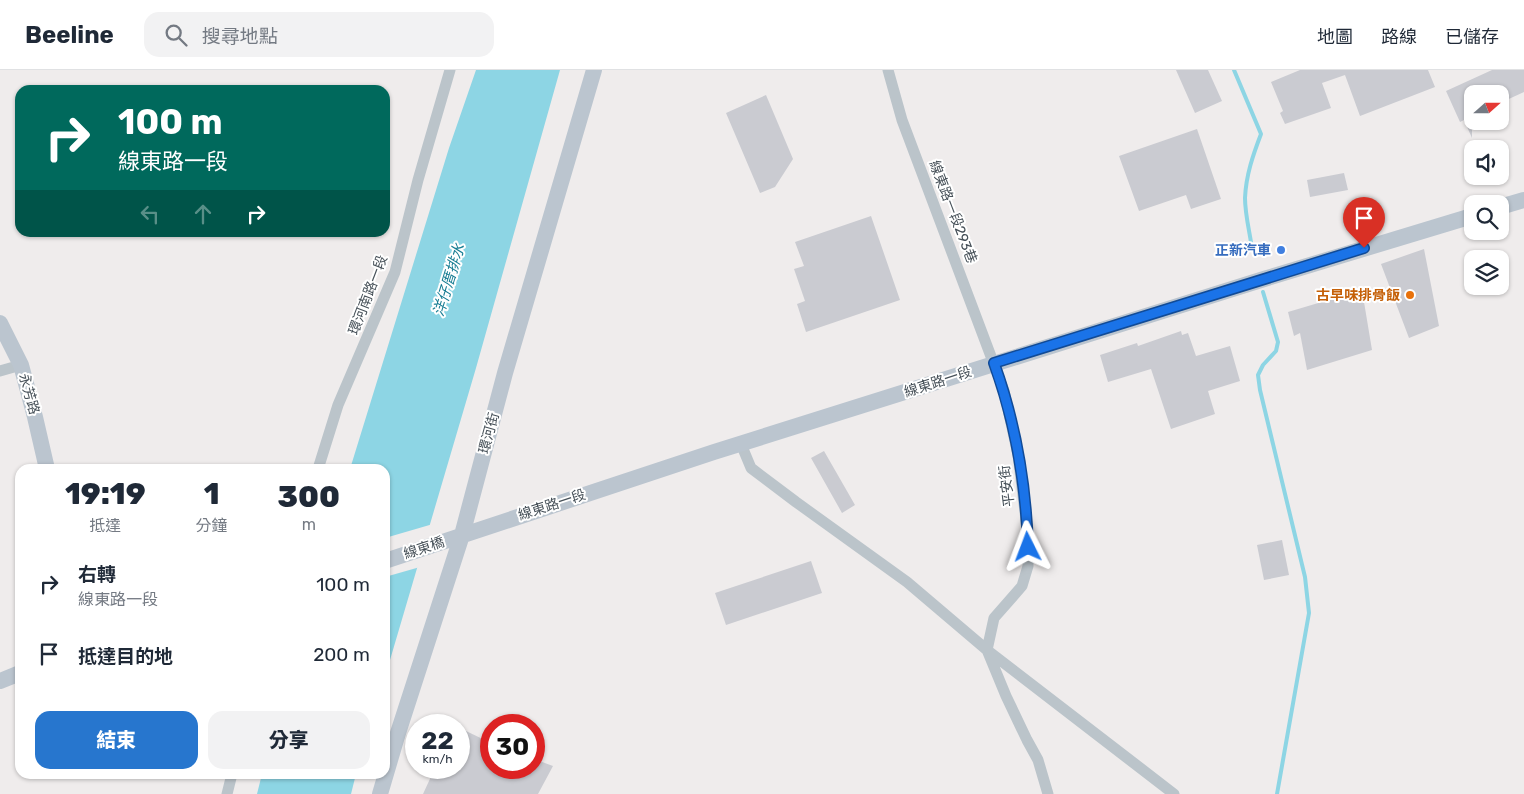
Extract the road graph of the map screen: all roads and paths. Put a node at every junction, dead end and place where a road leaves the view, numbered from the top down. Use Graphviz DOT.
graph roads {
  1 [pos="450,70"];
  2 [pos="594,70"];
  3 [pos="888,70"];
  4 [pos="1524,200"];
  5 [pos="1509,204"];
  6 [pos="1464,218"];
  7 [pos="0,323"];
  8 [pos="994,363"];
  9 [pos="20,366"];
  10 [pos="0,371"];
  11 [pos="741,444"];
  12 [pos="46,464"];
  13 [pos="320,464"];
  14 [pos="462,535"];
  15 [pos="390,559"];
  16 [pos="987,650"];
  17 [pos="15,675"];
  18 [pos="0,681"];
  19 [pos="390,760"];
  20 [pos="231,779"];
  21 [pos="384,779"];
  22 [pos="227,794"];
  23 [pos="380,794"];
  24 [pos="1048,794"];
  25 [pos="1174,794"];
  1 -- 13 [label="street, 環河南路一段"];
  2 -- 14 [label="main road, 環河街"];
  3 -- 8 [label="street, 線東路一段293巷"];
  4 -- 5 [label="main road"];
  6 -- 8 [label="main road, 線東路一段"];
  7 -- 9 [label="main road, 永芳路"];
  8 -- 11 [label="main road, 線東路一段"];
  8 -- 16 [label="street, 平安街"];
  9 -- 10 [label="street"];
  9 -- 12 [label="main road, 永芳路"];
  11 -- 14 [label="main road, 線東路一段"];
  11 -- 16 [label="street"];
  14 -- 15 [label="main road, 線東橋"];
  14 -- 19 [label="main road, 環河街"];
  16 -- 24 [label="street"];
  16 -- 25 [label="street"];
  17 -- 18 [label="main road"];
  20 -- 22 [label="street"];
  21 -- 23 [label="main road, 環河街"];
}
